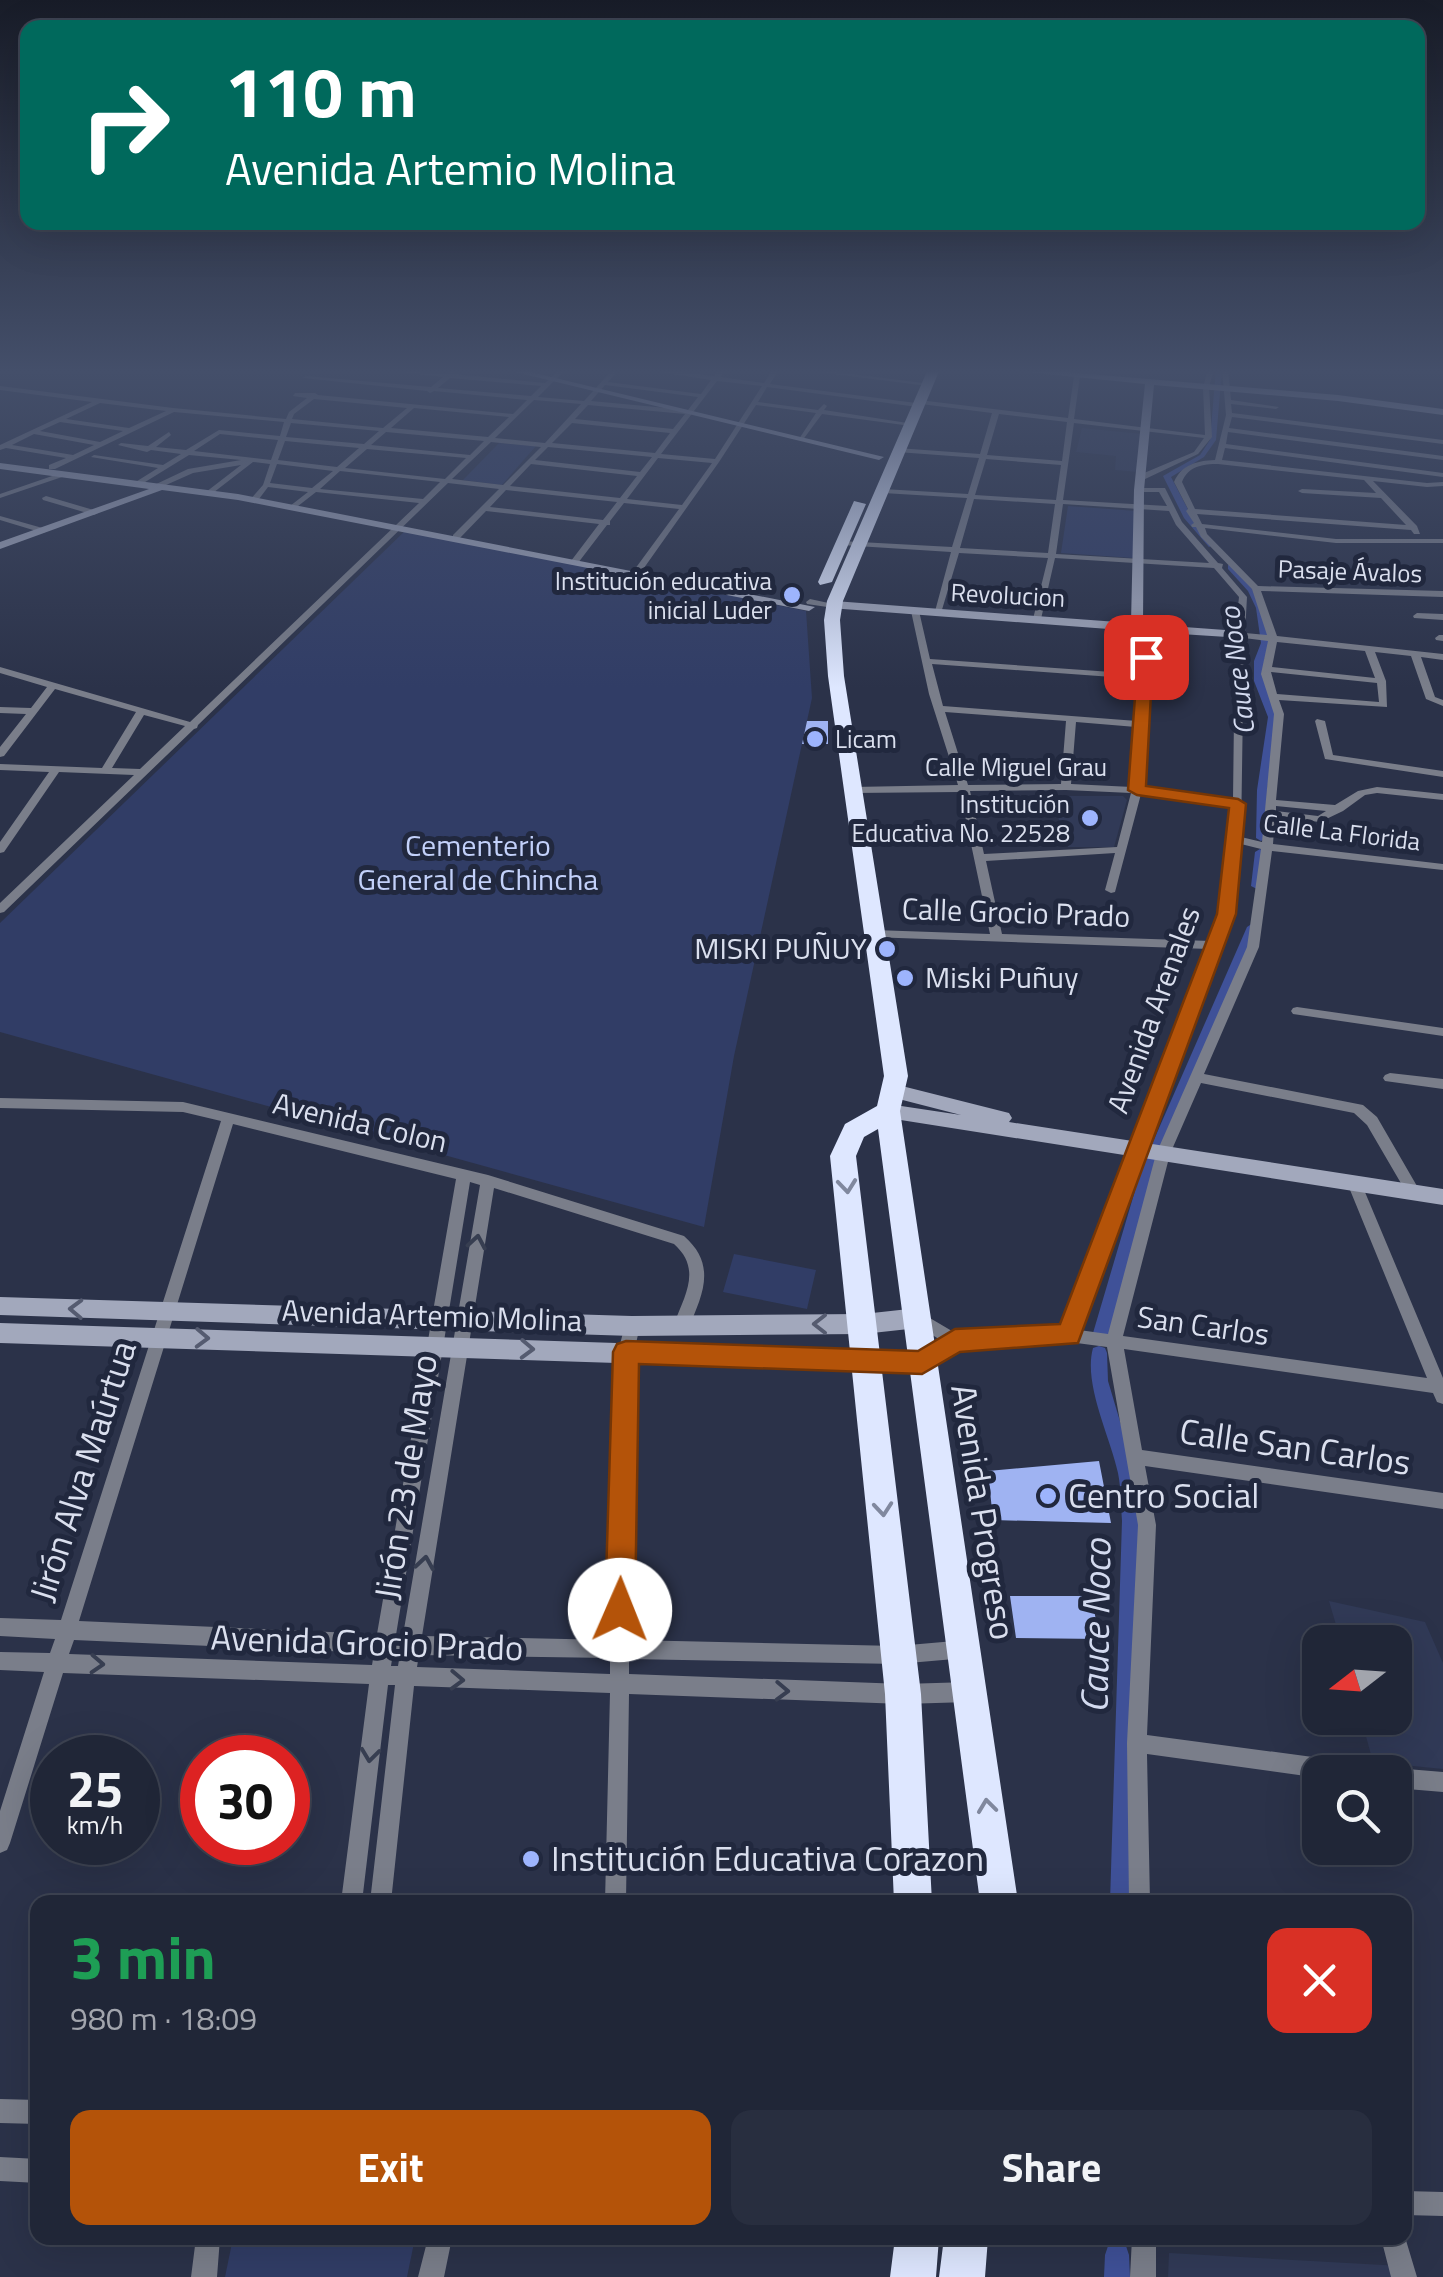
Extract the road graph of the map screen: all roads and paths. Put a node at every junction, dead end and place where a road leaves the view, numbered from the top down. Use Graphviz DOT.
graph roads {
  1 [pos="46,475"];
  2 [pos="81,475"];
  3 [pos="151,475"];
  4 [pos="182,475"];
  5 [pos="232,475"];
  6 [pos="268,475"];
  7 [pos="329,475"];
  8 [pos="390,475"];
  9 [pos="455,475"];
  10 [pos="518,475"];
  11 [pos="641,475"];
  12 [pos="706,475"];
  13 [pos="877,475"];
  14 [pos="885,475"];
  15 [pos="978,475"];
  16 [pos="1063,475"];
  17 [pos="1145,475"];
  18 [pos="1158,475"];
  19 [pos="1180,475"];
  20 [pos="1299,475"];
  21 [pos="1328,475"];
  22 [pos="1335,476"];
  23 [pos="1367,479"];
  24 [pos="449,481"];
  25 [pos="1144,483"];
  26 [pos="1443,484"];
  27 [pos="137,485"];
  28 [pos="158,487"];
  29 [pos="506,488"];
  30 [pos="312,490"];
  31 [pos="1172,490"];
  32 [pos="209,494"];
  33 [pos="259,494"];
  34 [pos="0,496"];
  35 [pos="880,496"];
  36 [pos="972,496"];
  37 [pos="1384,496"];
  38 [pos="46,498"];
  39 [pos="861,500"];
  40 [pos="622,501"];
  41 [pos="426,502"];
  42 [pos="1058,502"];
  43 [pos="296,505"];
  44 [pos="682,507"];
  45 [pos="1144,507"];
  46 [pos="486,509"];
  47 [pos="1171,509"];
  48 [pos="1190,511"];
  49 [pos="94,513"];
  50 [pos="0,518"];
  51 [pos="606,523"];
  52 [pos="405,524"];
  53 [pos="1190,524"];
  54 [pos="1414,528"];
  55 [pos="43,530"];
  56 [pos="460,534"];
  57 [pos="1423,540"];
  58 [pos="1443,541"];
  59 [pos="841,543"];
  60 [pos="860,544"];
  61 [pos="0,546"];
  62 [pos="955,550"];
  63 [pos="1052,556"];
  64 [pos="577,558"];
  65 [pos="1143,562"];
  66 [pos="1220,566"];
  67 [pos="638,570"];
  68 [pos="1256,588"];
  69 [pos="1443,594"];
  70 [pos="823,608"];
  71 [pos="937,613"];
  72 [pos="916,615"];
  73 [pos="1417,616"];
  74 [pos="1443,617"];
  75 [pos="1037,619"];
  76 [pos="1145,629"];
  77 [pos="1238,639"];
  78 [pos="1272,639"];
  79 [pos="1369,649"];
  80 [pos="1415,654"];
  81 [pos="1443,657"];
  82 [pos="926,662"];
  83 [pos="0,670"];
  84 [pos="1267,670"];
  85 [pos="1144,677"];
  86 [pos="1382,681"];
  87 [pos="1426,686"];
  88 [pos="52,687"];
  89 [pos="1443,688"];
  90 [pos="1275,698"];
  91 [pos="1443,702"];
  92 [pos="0,710"];
  93 [pos="32,710"];
  94 [pos="939,710"];
  95 [pos="141,712"];
  96 [pos="1071,720"];
  97 [pos="1320,721"];
  98 [pos="1140,724"];
  99 [pos="194,726"];
  100 [pos="0,754"];
  101 [pos="0,767"];
  102 [pos="106,769"];
  103 [pos="56,770"];
  104 [pos="144,772"];
  105 [pos="1443,774"];
  106 [pos="1066,786"];
  107 [pos="964,788"];
  108 [pos="853,790"];
  109 [pos="1137,790"];
  110 [pos="1443,798"];
  111 [pos="1238,804"];
  112 [pos="1270,808"];
  113 [pos="1340,809"];
  114 [pos="1235,839"];
  115 [pos="1267,847"];
  116 [pos="0,850"];
  117 [pos="1119,850"];
  118 [pos="978,858"];
  119 [pos="1443,867"];
  120 [pos="1111,890"];
  121 [pos="0,909"];
  122 [pos="874,934"];
  123 [pos="997,937"];
  124 [pos="1216,946"];
  125 [pos="1297,1011"];
  126 [pos="1443,1032"];
  127 [pos="1196,1077"];
  128 [pos="1390,1078"];
  129 [pos="1443,1084"];
  130 [pos="891,1101"];
  131 [pos="0,1104"];
  132 [pos="228,1120"];
  133 [pos="1137,1148"];
  134 [pos="1163,1154"];
  135 [pos="464,1176"];
  136 [pos="488,1181"];
  137 [pos="1355,1184"];
  138 [pos="1414,1193"];
  139 [pos="1443,1198"];
  140 [pos="0,1306"];
  141 [pos="168,1312"];
  142 [pos="453,1318"];
  143 [pos="918,1318"];
  144 [pos="682,1324"];
  145 [pos="863,1324"];
  146 [pos="632,1326"];
  147 [pos="0,1332"];
  148 [pos="1069,1335"];
  149 [pos="160,1336"];
  150 [pos="955,1340"];
  151 [pos="1114,1340"];
  152 [pos="448,1346"];
  153 [pos="626,1352"];
  154 [pos="869,1362"];
  155 [pos="922,1362"];
  156 [pos="1441,1390"];
  157 [pos="1138,1457"];
  158 [pos="1443,1501"];
  159 [pos="0,1628"];
  160 [pos="66,1630"];
  161 [pos="386,1644"];
  162 [pos="413,1645"];
  163 [pos="620,1647"];
  164 [pos="966,1649"];
  165 [pos="897,1655"];
  166 [pos="0,1661"];
  167 [pos="57,1662"];
  168 [pos="379,1678"];
  169 [pos="406,1678"];
  170 [pos="620,1685"];
  171 [pos="972,1692"];
  172 [pos="903,1694"];
  173 [pos="1138,1743"];
  174 [pos="1302,1765"];
  175 [pos="1412,1779"];
  176 [pos="1443,1782"];
  177 [pos="0,1843"];
  178 [pos="352,1895"];
  179 [pos="381,1895"];
  180 [pos="615,1895"];
  181 [pos="913,1895"];
  182 [pos="999,1895"];
  183 [pos="1140,1895"];
  184 [pos="0,2111"];
  185 [pos="30,2112"];
  186 [pos="0,2169"];
  187 [pos="30,2170"];
  188 [pos="1412,2202"];
  189 [pos="1443,2204"];
  190 [pos="207,2245"];
  191 [pos="438,2245"];
  192 [pos="915,2245"];
  193 [pos="965,2245"];
  194 [pos="1144,2245"];
  195 [pos="1395,2245"];
  196 [pos="204,2277"];
  197 [pos="431,2277"];
  198 [pos="913,2277"];
  199 [pos="962,2277"];
  200 [pos="1143,2277"];
  201 [pos="1404,2277"];
  1 -- 34 [label="street"];
  2 -- 27 [label="street, Revolucion"];
  3 -- 27 [label="street"];
  4 -- 28 [label="street"];
  5 -- 32 [label="street"];
  6 -- 33 [label="street"];
  7 -- 30 [label="street"];
  8 -- 24 [label="street"];
  9 -- 24 [label="street"];
  10 -- 29 [label="street"];
  11 -- 40 [label="street"];
  12 -- 44 [label="street"];
  13 -- 39 [label="highway"];
  14 -- 35 [label="highway"];
  15 -- 36 [label="street"];
  16 -- 42 [label="street"];
  17 -- 25 [label="street"];
  18 -- 25 [label="street"];
  19 -- 31 [label="street"];
  20 -- 37 [label="street"];
  21 -- 22 [label="street"];
  22 -- 23 [label="street"];
  23 -- 26 [label="street"];
  23 -- 37 [label="street"];
  24 -- 29 [label="street"];
  24 -- 41 [label="street"];
  25 -- 31 [label="street"];
  25 -- 45 [label="street"];
  27 -- 28 [label="street, Revolucion"];
  28 -- 32 [label="street, Revolucion"];
  28 -- 49 [label="street"];
  29 -- 40 [label="street"];
  29 -- 46 [label="street"];
  30 -- 33 [label="street"];
  30 -- 41 [label="street"];
  30 -- 43 [label="street"];
  31 -- 47 [label="street"];
  31 -- 48 [label="street, Avenida Arenales"];
  32 -- 33 [label="street, Revolucion"];
  33 -- 43 [label="street, Revolucion"];
  35 -- 36 [label="street"];
  35 -- 39 [label="highway"];
  35 -- 60 [label="highway"];
  36 -- 42 [label="street"];
  36 -- 62 [label="street"];
  37 -- 54 [label="street"];
  38 -- 49 [label="street"];
  39 -- 59 [label="highway"];
  40 -- 44 [label="street"];
  40 -- 51 [label="street"];
  41 -- 52 [label="street"];
  42 -- 45 [label="street"];
  42 -- 63 [label="street"];
  43 -- 52 [label="street, Revolucion"];
  44 -- 67 [label="street"];
  45 -- 47 [label="street"];
  45 -- 65 [label="street"];
  46 -- 51 [label="street"];
  46 -- 56 [label="street"];
  47 -- 53 [label="street"];
  48 -- 53 [label="street, Avenida Arenales"];
  48 -- 54 [label="street"];
  49 -- 55 [label="street"];
  50 -- 55 [label="street"];
  51 -- 64 [label="street"];
  52 -- 56 [label="street, Revolucion"];
  52 -- 99 [label="street"];
  53 -- 57 [label="street"];
  53 -- 66 [label="street, Avenida Arenales"];
  53 -- 68 [label="street, Avenida Arenales"];
  54 -- 57 [label="street"];
  55 -- 61 [label="street"];
  56 -- 64 [label="street, Revolucion"];
  57 -- 58 [label="street"];
  59 -- 60 [label="street"];
  59 -- 70 [label="highway"];
  60 -- 62 [label="street"];
  60 -- 70 [label="highway"];
  62 -- 63 [label="street"];
  62 -- 71 [label="street"];
  63 -- 65 [label="street"];
  63 -- 75 [label="street"];
  64 -- 67 [label="street, Revolucion"];
  65 -- 66 [label="street"];
  65 -- 76 [label="street"];
  66 -- 77 [label="street, Avenida Arenales"];
  67 -- 70 [label="street, Revolucion"];
  68 -- 69 [label="street, Pasaje Ávalos"];
  68 -- 78 [label="street, Avenida Arenales"];
  70 -- 72 [label="street, Revolucion"];
  70 -- 108 [label="highway, Avenida Progreso"];
  71 -- 72 [label="street, Revolucion"];
  71 -- 75 [label="street, Revolucion"];
  72 -- 76 [label="street, Revolucion"];
  72 -- 82 [label="street"];
  73 -- 74 [label="street"];
  75 -- 76 [label="street, Revolucion"];
  76 -- 77 [label="street, Revolucion"];
  76 -- 85 [label="street"];
  77 -- 78 [label="street"];
  77 -- 111 [label="street, Avenida Arenales"];
  78 -- 79 [label="street"];
  78 -- 84 [label="street, Avenida Arenales"];
  79 -- 80 [label="street"];
  79 -- 86 [label="street"];
  80 -- 81 [label="street"];
  80 -- 87 [label="street"];
  82 -- 85 [label="street"];
  82 -- 94 [label="street"];
  83 -- 88 [label="street"];
  84 -- 86 [label="street"];
  84 -- 90 [label="street, Avenida Arenales"];
  85 -- 98 [label="street"];
  86 -- 90 [label="street"];
  87 -- 89 [label="street"];
  87 -- 91 [label="street"];
  88 -- 93 [label="street"];
  88 -- 95 [label="street"];
  90 -- 112 [label="street, Avenida Arenales"];
  92 -- 93 [label="street"];
  93 -- 100 [label="street"];
  94 -- 96 [label="street"];
  94 -- 107 [label="street"];
  95 -- 99 [label="street"];
  95 -- 102 [label="street"];
  96 -- 98 [label="street"];
  96 -- 106 [label="street"];
  97 -- 105 [label="street"];
  98 -- 109 [label="street"];
  99 -- 104 [label="street"];
  101 -- 103 [label="street"];
  102 -- 103 [label="street"];
  102 -- 104 [label="street"];
  103 -- 116 [label="street"];
  104 -- 121 [label="street"];
  106 -- 107 [label="street, Calle Miguel Grau"];
  106 -- 109 [label="street, Calle Miguel Grau"];
  107 -- 108 [label="street, Calle Miguel Grau"];
  107 -- 118 [label="street"];
  108 -- 122 [label="highway, Avenida Progreso"];
  109 -- 111 [label="street, Calle Miguel Grau"];
  109 -- 117 [label="street"];
  110 -- 113 [label="street"];
  111 -- 114 [label="street, Avenida Arenales"];
  112 -- 113 [label="street"];
  112 -- 115 [label="street, Avenida Arenales"];
  114 -- 115 [label="street, Calle La Florida"];
  114 -- 124 [label="street, Avenida Arenales"];
  115 -- 119 [label="street, Calle La Florida"];
  115 -- 127 [label="street, Avenida Arenales"];
  117 -- 118 [label="street"];
  117 -- 120 [label="street"];
  118 -- 123 [label="street"];
  122 -- 123 [label="street, Calle Grocio Prado"];
  122 -- 130 [label="highway, Avenida Progreso"];
  123 -- 124 [label="street, Calle Grocio Prado"];
  124 -- 133 [label="street, Avenida Arenales"];
  125 -- 126 [label="street"];
  127 -- 134 [label="street, Avenida Arenales"];
  127 -- 138 [label="street"];
  128 -- 129 [label="street"];
  130 -- 133 [label="street"];
  130 -- 143 [label="highway, Avenida Progreso"];
  130 -- 145 [label="highway, one-way"];
  131 -- 132 [label="street, Avenida Colon"];
  132 -- 135 [label="street, Avenida Colon"];
  132 -- 141 [label="street, Jirón Alva Maúrtua"];
  133 -- 134 [label="street"];
  133 -- 148 [label="street, Avenida Arenales"];
  134 -- 137 [label="street"];
  134 -- 151 [label="street, Avenida Arenales"];
  135 -- 136 [label="street, Avenida Colon"];
  135 -- 142 [label="street, Jirón 23 de Mayo"];
  142 -- 136 [label="street, Jirón 23 de Mayo, one-way"];
  136 -- 144 [label="street, Avenida Colon"];
  137 -- 138 [label="street"];
  137 -- 156 [label="street"];
  138 -- 139 [label="street"];
  141 -- 140 [label="street, Avenida Artemio Molina, one-way"];
  141 -- 142 [label="street, Avenida Artemio Molina"];
  141 -- 149 [label="street, Jirón Alva Maúrtua"];
  142 -- 146 [label="street, Avenida Artemio Molina"];
  142 -- 152 [label="street, Jirón 23 de Mayo"];
  143 -- 145 [label="street, Avenida Artemio Molina"];
  143 -- 150 [label="street"];
  143 -- 155 [label="highway, Avenida Progreso"];
  145 -- 144 [label="street, Avenida Artemio Molina, one-way"];
  144 -- 146 [label="street, Avenida Artemio Molina"];
  145 -- 154 [label="highway"];
  146 -- 153 [label="street"];
  147 -- 149 [label="street, Avenida Artemio Molina"];
  148 -- 150 [label="street, San Carlos"];
  148 -- 151 [label="street, San Carlos"];
  149 -- 152 [label="street, Avenida Artemio Molina, one-way"];
  149 -- 160 [label="street, Jirón Alva Maúrtua"];
  150 -- 155 [label="street"];
  151 -- 156 [label="street, San Carlos"];
  151 -- 157 [label="street, Avenida Arenales"];
  152 -- 153 [label="street, Avenida Artemio Molina, one-way"];
  152 -- 161 [label="street, Jirón 23 de Mayo"];
  162 -- 152 [label="street, Jirón 23 de Mayo, one-way"];
  153 -- 154 [label="street, Avenida Artemio Molina"];
  153 -- 163 [label="street"];
  154 -- 155 [label="street, Avenida Artemio Molina"];
  154 -- 165 [label="highway, one-way"];
  155 -- 164 [label="highway, Avenida Progreso"];
  157 -- 158 [label="street, Calle San Carlos"];
  157 -- 173 [label="street, Avenida Arenales"];
  159 -- 160 [label="street, Avenida Grocio Prado"];
  160 -- 161 [label="street, Avenida Grocio Prado"];
  160 -- 167 [label="street, Jirón Alva Maúrtua"];
  161 -- 162 [label="street, Avenida Grocio Prado"];
  161 -- 168 [label="street, Jirón 23 de Mayo"];
  162 -- 163 [label="street, Avenida Grocio Prado"];
  162 -- 169 [label="street, Jirón 23 de Mayo"];
  163 -- 165 [label="street, Avenida Grocio Prado"];
  163 -- 170 [label="street"];
  164 -- 165 [label="street, Avenida Grocio Prado"];
  164 -- 171 [label="highway, Avenida Progreso"];
  165 -- 172 [label="highway"];
  166 -- 167 [label="street, Avenida Grocio Prado"];
  167 -- 168 [label="street, Avenida Grocio Prado, one-way"];
  167 -- 177 [label="street, Jirón Alva Maúrtua"];
  168 -- 169 [label="street, Avenida Grocio Prado"];
  168 -- 178 [label="street, Jirón 23 de Mayo, one-way"];
  169 -- 170 [label="street, Avenida Grocio Prado, one-way"];
  169 -- 179 [label="street, Jirón 23 de Mayo"];
  170 -- 172 [label="street, Avenida Grocio Prado, one-way"];
  170 -- 180 [label="street"];
  171 -- 172 [label="street, Avenida Grocio Prado"];
  182 -- 171 [label="highway, Avenida Progreso, one-way"];
  172 -- 181 [label="highway"];
  173 -- 174 [label="street"];
  173 -- 183 [label="street, Avenida Arenales"];
  175 -- 176 [label="street"];
  184 -- 185 [label="street"];
  186 -- 187 [label="street"];
  188 -- 189 [label="street"];
  190 -- 196 [label="street"];
  191 -- 197 [label="street"];
  192 -- 198 [label="highway"];
  193 -- 199 [label="highway"];
  194 -- 200 [label="street"];
  195 -- 201 [label="street"];
}
